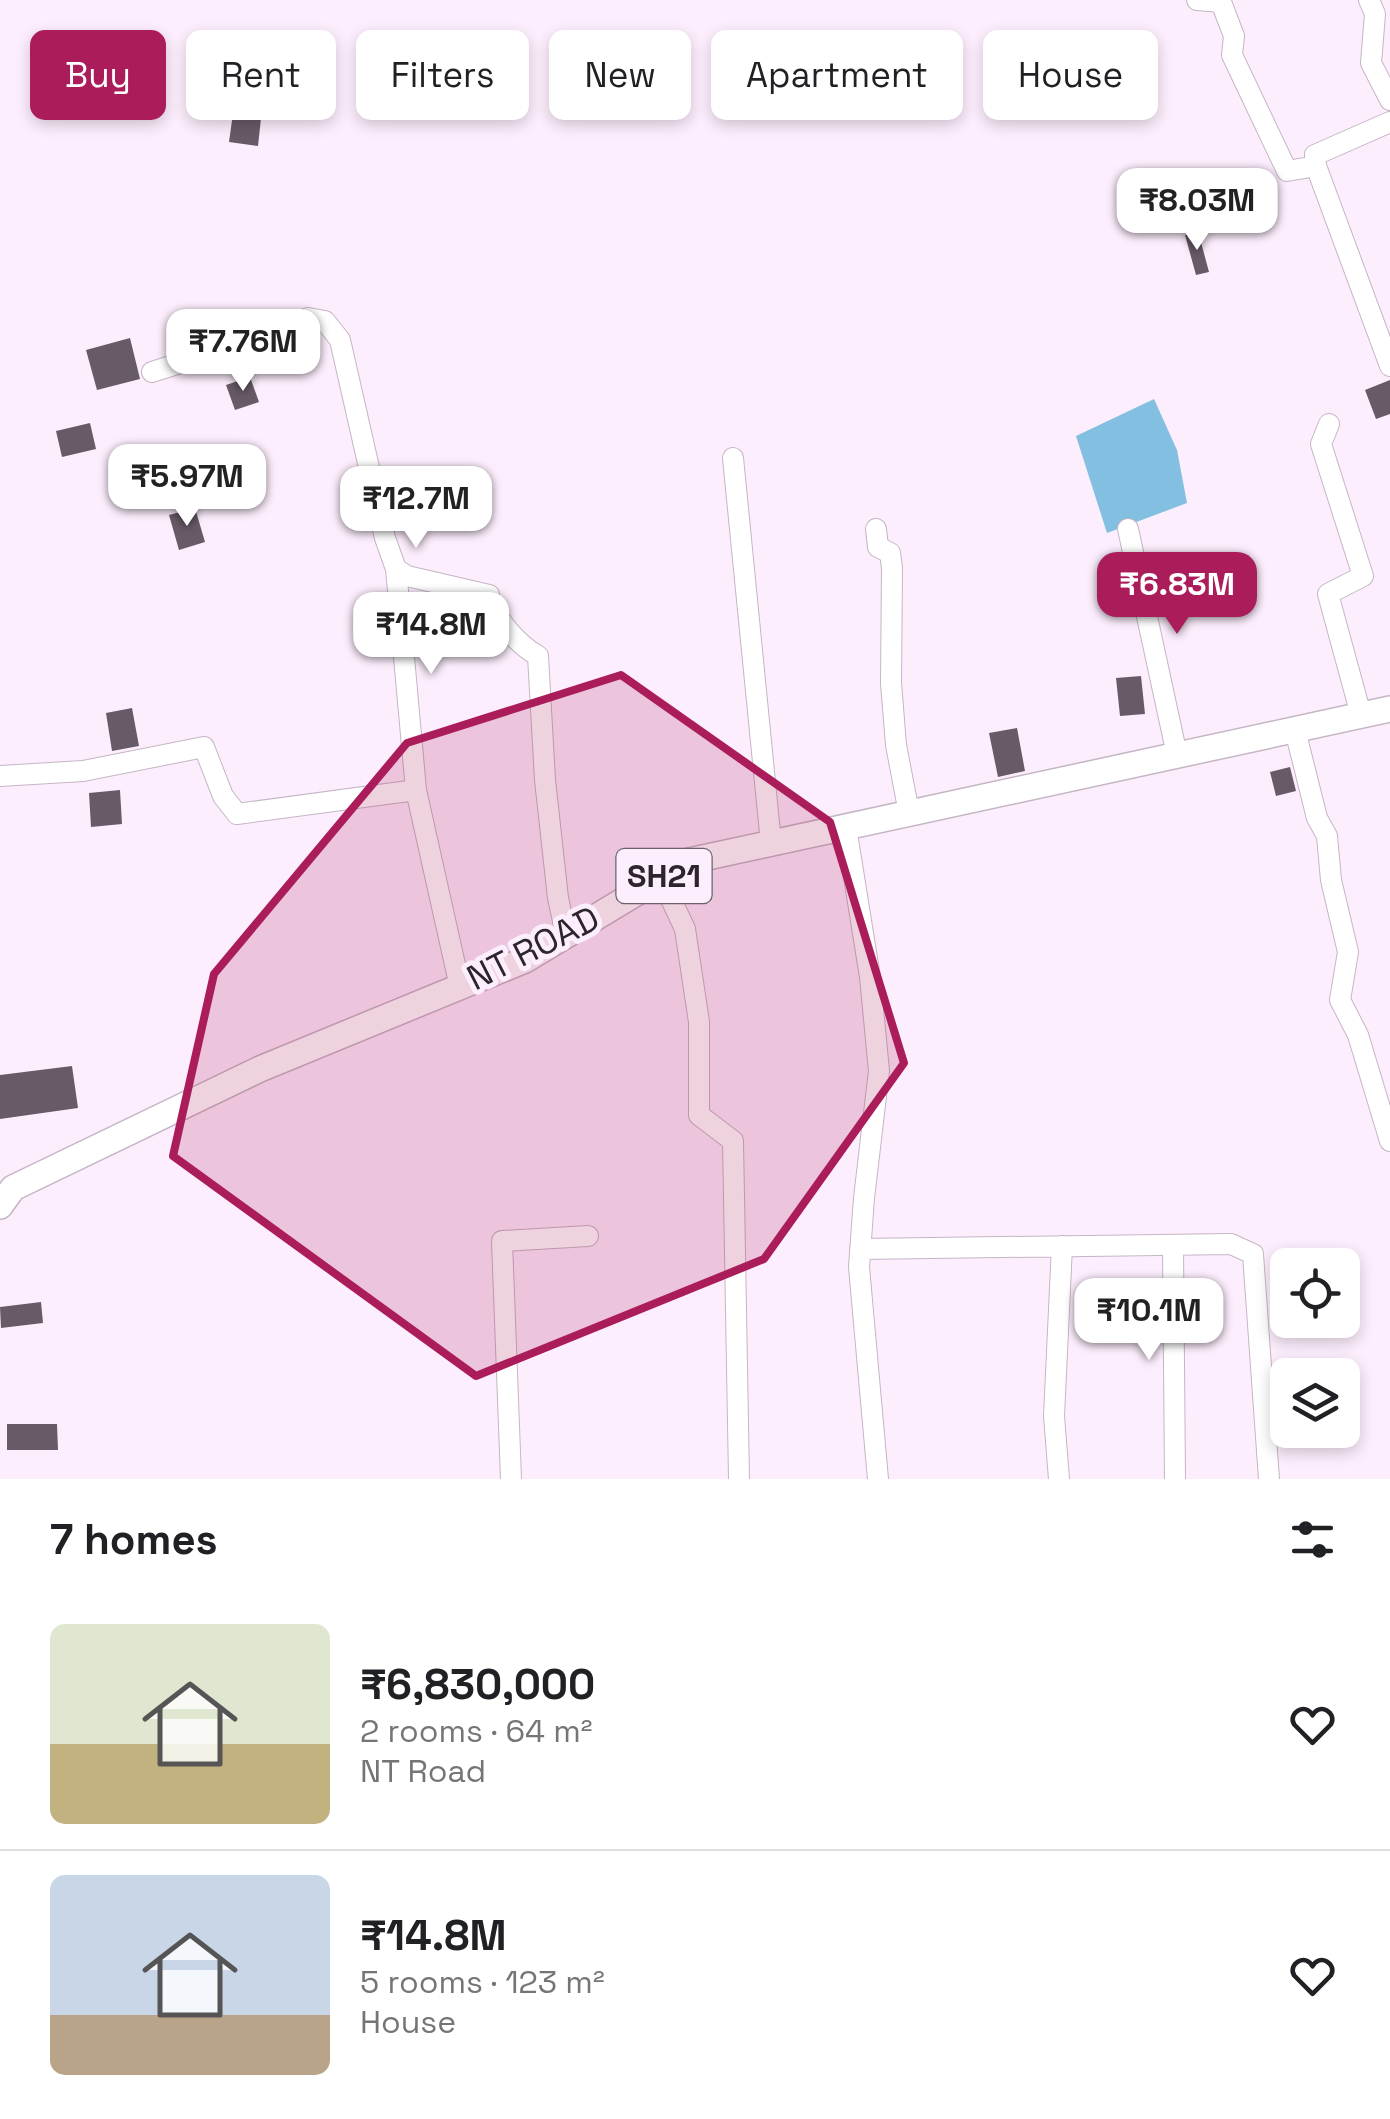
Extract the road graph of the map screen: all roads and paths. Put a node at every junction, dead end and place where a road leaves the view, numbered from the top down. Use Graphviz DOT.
graph roads {
  1 [pos="1197,0"];
  2 [pos="1369,0"];
  3 [pos="1390,100"];
  4 [pos="1390,122"];
  5 [pos="1316,166"];
  6 [pos="1390,366"];
  7 [pos="152,372"];
  8 [pos="1330,424"];
  9 [pos="734,458"];
  10 [pos="876,529"];
  11 [pos="1128,529"];
  12 [pos="396,569"];
  13 [pos="1390,709"];
  14 [pos="1361,715"];
  15 [pos="1295,730"];
  16 [pos="1177,756"];
  17 [pos="0,776"];
  18 [pos="416,790"];
  19 [pos="909,813"];
  20 [pos="846,827"];
  21 [pos="771,843"];
  22 [pos="661,878"];
  23 [pos="566,935"];
  24 [pos="460,987"];
  25 [pos="1390,1141"];
  26 [pos="0,1206"];
  27 [pos="588,1236"];
  28 [pos="1062,1246"];
  29 [pos="1173,1247"];
  30 [pos="860,1249"];
  31 [pos="512,1479"];
  32 [pos="739,1479"];
  33 [pos="878,1479"];
  34 [pos="1060,1479"];
  35 [pos="1175,1479"];
  36 [pos="1269,1479"];
  1 -- 5 [label="street"];
  2 -- 3 [label="street"];
  4 -- 5 [label="street"];
  5 -- 6 [label="street"];
  7 -- 12 [label="street"];
  8 -- 14 [label="street"];
  9 -- 21 [label="street"];
  10 -- 19 [label="street"];
  11 -- 16 [label="street"];
  12 -- 18 [label="street"];
  12 -- 23 [label="street"];
  13 -- 14 [label="main road, NT ROAD / SH21"];
  14 -- 15 [label="main road, NT ROAD / SH21"];
  15 -- 16 [label="main road, NT ROAD / SH21"];
  15 -- 25 [label="street"];
  16 -- 19 [label="main road, NT ROAD / SH21"];
  17 -- 18 [label="street"];
  18 -- 24 [label="street"];
  19 -- 20 [label="main road, NT ROAD / SH21"];
  20 -- 21 [label="main road, NT ROAD / SH21"];
  20 -- 30 [label="street"];
  21 -- 22 [label="main road, NT ROAD / SH21"];
  22 -- 23 [label="main road, NT ROAD / SH21"];
  22 -- 32 [label="street"];
  23 -- 24 [label="main road, NT ROAD / SH21"];
  24 -- 26 [label="main road, NT ROAD / SH21"];
  27 -- 31 [label="street"];
  28 -- 29 [label="street"];
  28 -- 30 [label="street"];
  28 -- 34 [label="street"];
  29 -- 35 [label="street"];
  29 -- 36 [label="street"];
  30 -- 33 [label="street"];
}
